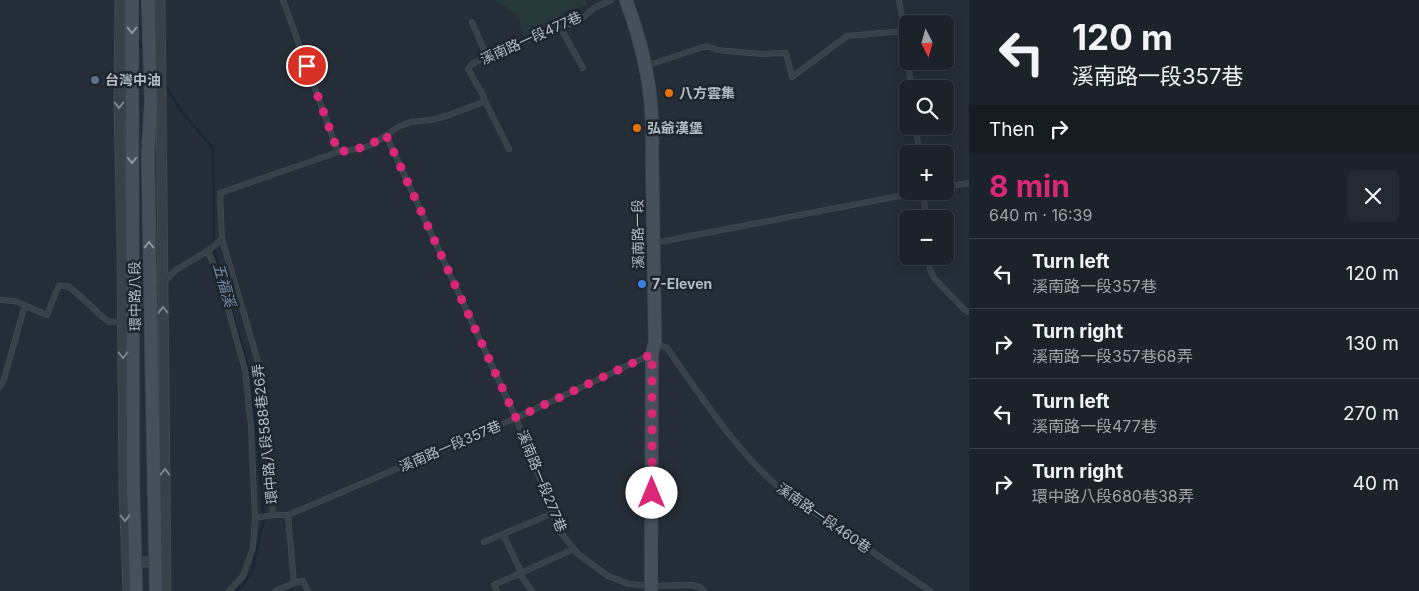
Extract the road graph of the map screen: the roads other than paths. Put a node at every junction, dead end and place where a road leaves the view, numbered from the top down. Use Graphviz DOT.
graph roads {
  1 [pos="128,0"];
  2 [pos="148,0"];
  3 [pos="160,0"];
  4 [pos="283,0"];
  5 [pos="611,0"];
  6 [pos="626,0"];
  7 [pos="899,0"];
  8 [pos="902,15"];
  9 [pos="472,22"];
  10 [pos="560,27"];
  11 [pos="899,32"];
  12 [pos="488,56"];
  13 [pos="646,66"];
  14 [pos="583,68"];
  15 [pos="484,100"];
  16 [pos="386,135"];
  17 [pos="509,149"];
  18 [pos="338,152"];
  19 [pos="969,182"];
  20 [pos="954,185"];
  21 [pos="899,196"];
  22 [pos="222,239"];
  23 [pos="653,243"];
  24 [pos="208,250"];
  25 [pos="930,265"];
  26 [pos="162,284"];
  27 [pos="150,294"];
  28 [pos="0,300"];
  29 [pos="25,305"];
  30 [pos="133,311"];
  31 [pos="969,312"];
  32 [pos="123,322"];
  33 [pos="653,348"];
  34 [pos="0,387"];
  35 [pos="516,418"];
  36 [pos="553,513"];
  37 [pos="273,515"];
  38 [pos="288,515"];
  39 [pos="255,518"];
  40 [pos="504,534"];
  41 [pos="484,542"];
  42 [pos="574,549"];
  43 [pos="160,561"];
  44 [pos="130,563"];
  45 [pos="520,572"];
  46 [pos="294,583"];
  47 [pos="651,589"];
  48 [pos="128,591"];
  49 [pos="136,591"];
  50 [pos="156,591"];
  51 [pos="166,591"];
  52 [pos="229,591"];
  53 [pos="275,591"];
  54 [pos="308,591"];
  55 [pos="497,591"];
  56 [pos="532,591"];
  57 [pos="704,591"];
  58 [pos="930,591"];
  1 -- 30 [label="street, 環中路八段, one-way"];
  1 -- 32 [label="street, 環中路八段, one-way"];
  27 -- 2 [label="street, 環中路八段, one-way"];
  3 -- 26 [label="street, 環中路八段"];
  4 -- 18 [label="lane"];
  5 -- 10 [label="lane, 溪南路一段477巷"];
  6 -- 13 [label="street, 溪南路一段"];
  7 -- 8 [label="lane"];
  9 -- 12 [label="lane"];
  10 -- 12 [label="lane, 溪南路一段477巷"];
  10 -- 14 [label="lane"];
  11 -- 13 [label="lane"];
  12 -- 15 [label="lane, 溪南路一段477巷"];
  13 -- 23 [label="street, 溪南路一段"];
  15 -- 16 [label="lane"];
  15 -- 17 [label="lane"];
  16 -- 18 [label="lane"];
  16 -- 35 [label="lane, 溪南路一段277巷"];
  18 -- 22 [label="lane, 環中路八段588巷26弄"];
  19 -- 20 [label="lane"];
  21 -- 23 [label="lane"];
  22 -- 24 [label="lane"];
  22 -- 37 [label="lane, 環中路八段588巷26弄"];
  23 -- 33 [label="street, 溪南路一段"];
  24 -- 26 [label="lane"];
  24 -- 39 [label="lane"];
  25 -- 31 [label="lane"];
  26 -- 27 [label="lane"];
  43 -- 26 [label="street, 環中路八段, one-way"];
  27 -- 30 [label="lane"];
  27 -- 43 [label="street, 環中路八段"];
  28 -- 29 [label="lane"];
  29 -- 32 [label="lane"];
  29 -- 34 [label="lane"];
  30 -- 32 [label="lane"];
  30 -- 44 [label="street, 環中路八段"];
  32 -- 44 [label="street, 環中路八段, one-way"];
  33 -- 35 [label="lane, 溪南路一段357巷"];
  33 -- 47 [label="street, 溪南路一段"];
  33 -- 58 [label="lane, 溪南路一段460巷"];
  35 -- 36 [label="lane, 溪南路一段277巷"];
  35 -- 38 [label="lane, 溪南路一段357巷"];
  36 -- 40 [label="lane"];
  36 -- 42 [label="lane, 溪南路一段277巷"];
  37 -- 38 [label="lane, 溪南路一段357巷"];
  37 -- 39 [label="lane, 溪南路一段357巷"];
  38 -- 46 [label="lane"];
  39 -- 52 [label="lane"];
  40 -- 41 [label="lane"];
  40 -- 45 [label="lane"];
  42 -- 45 [label="lane"];
  42 -- 47 [label="lane, 溪南路一段277巷"];
  43 -- 44 [label="street"];
  43 -- 50 [label="street, 環中路八段"];
  43 -- 51 [label="street, 環中路八段"];
  44 -- 48 [label="street, 環中路八段"];
  44 -- 49 [label="street, 環中路八段"];
  45 -- 55 [label="lane"];
  45 -- 56 [label="lane"];
  46 -- 53 [label="lane"];
  46 -- 54 [label="lane"];
  47 -- 57 [label="lane, 溪南路一段277巷"];
}
